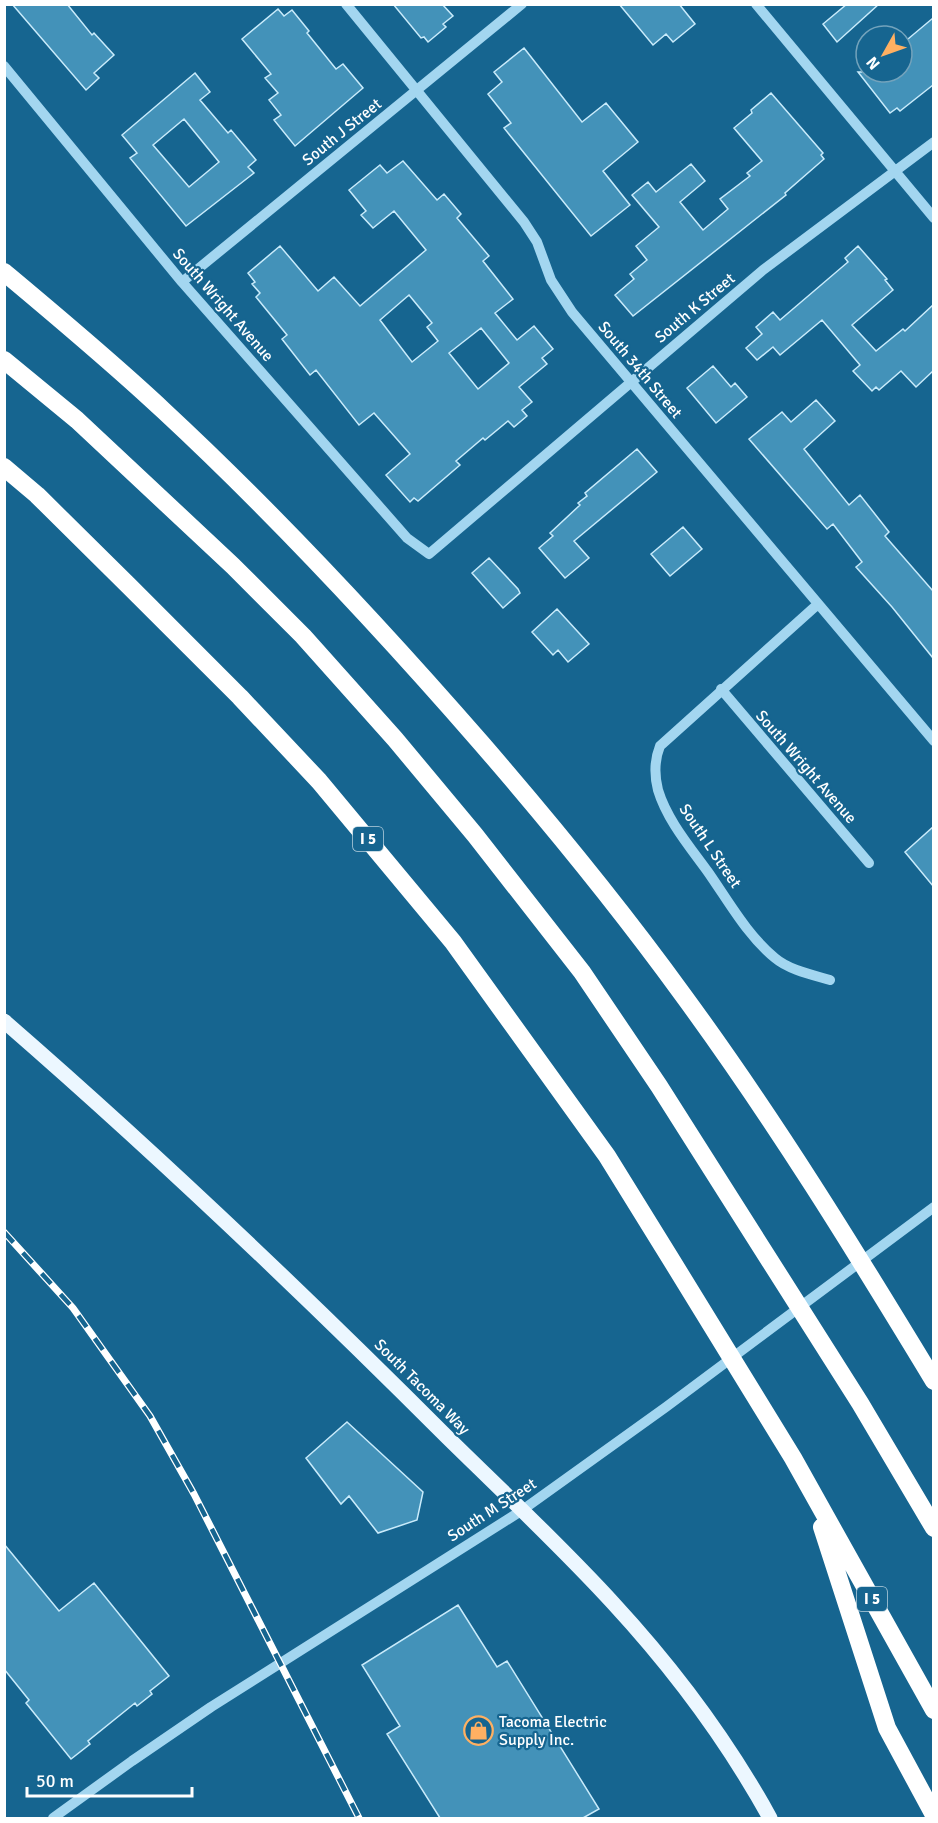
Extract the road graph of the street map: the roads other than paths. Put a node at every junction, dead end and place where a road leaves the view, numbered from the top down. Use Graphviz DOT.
graph roads {
  1 [pos="346,4"];
  2 [pos="522,4"];
  3 [pos="756,4"];
  4 [pos="4,66"];
  5 [pos="416,91"];
  6 [pos="933,142"];
  7 [pos="894,171"];
  8 [pos="933,218"];
  9 [pos="4,272"];
  10 [pos="182,282"];
  11 [pos="4,360"];
  12 [pos="631,382"];
  13 [pos="4,467"];
  14 [pos="429,554"];
  15 [pos="818,604"];
  16 [pos="721,689"];
  17 [pos="933,741"];
  18 [pos="869,863"];
  19 [pos="830,980"];
  20 [pos="4,1021"];
  21 [pos="933,1207"];
  22 [pos="933,1381"];
  23 [pos="810,1488"];
  24 [pos="521,1511"];
  25 [pos="933,1528"];
  26 [pos="933,1710"];
  27 [pos="933,1815"];
  28 [pos="53,1818"];
  29 [pos="770,1818"];
  1 -- 5 [label="street, South 34th Street"];
  2 -- 5 [label="street, South J Street"];
  3 -- 7 [label="street"];
  4 -- 10 [label="street, South Wright Avenue"];
  5 -- 10 [label="street, South J Street"];
  5 -- 12 [label="street, South 34th Street"];
  6 -- 7 [label="street, South K Street"];
  7 -- 8 [label="street"];
  7 -- 12 [label="street, South K Street"];
  9 -- 22 [label="highway"];
  10 -- 14 [label="street, South Wright Avenue"];
  11 -- 25 [label="highway"];
  12 -- 14 [label="street, South K Street"];
  12 -- 15 [label="street, South 34th Street"];
  13 -- 23 [label="highway, I 5"];
  15 -- 16 [label="street, South L Street"];
  15 -- 17 [label="street, South 34th Street"];
  16 -- 18 [label="street, South Wright Avenue"];
  16 -- 19 [label="street, South L Street"];
  20 -- 24 [label="main road, South Tacoma Way"];
  21 -- 24 [label="street, South M Street"];
  23 -- 26 [label="highway, I 5"];
  23 -- 27 [label="highway"];
  24 -- 28 [label="street, South M Street"];
  24 -- 29 [label="main road, South Tacoma Way"];
}
